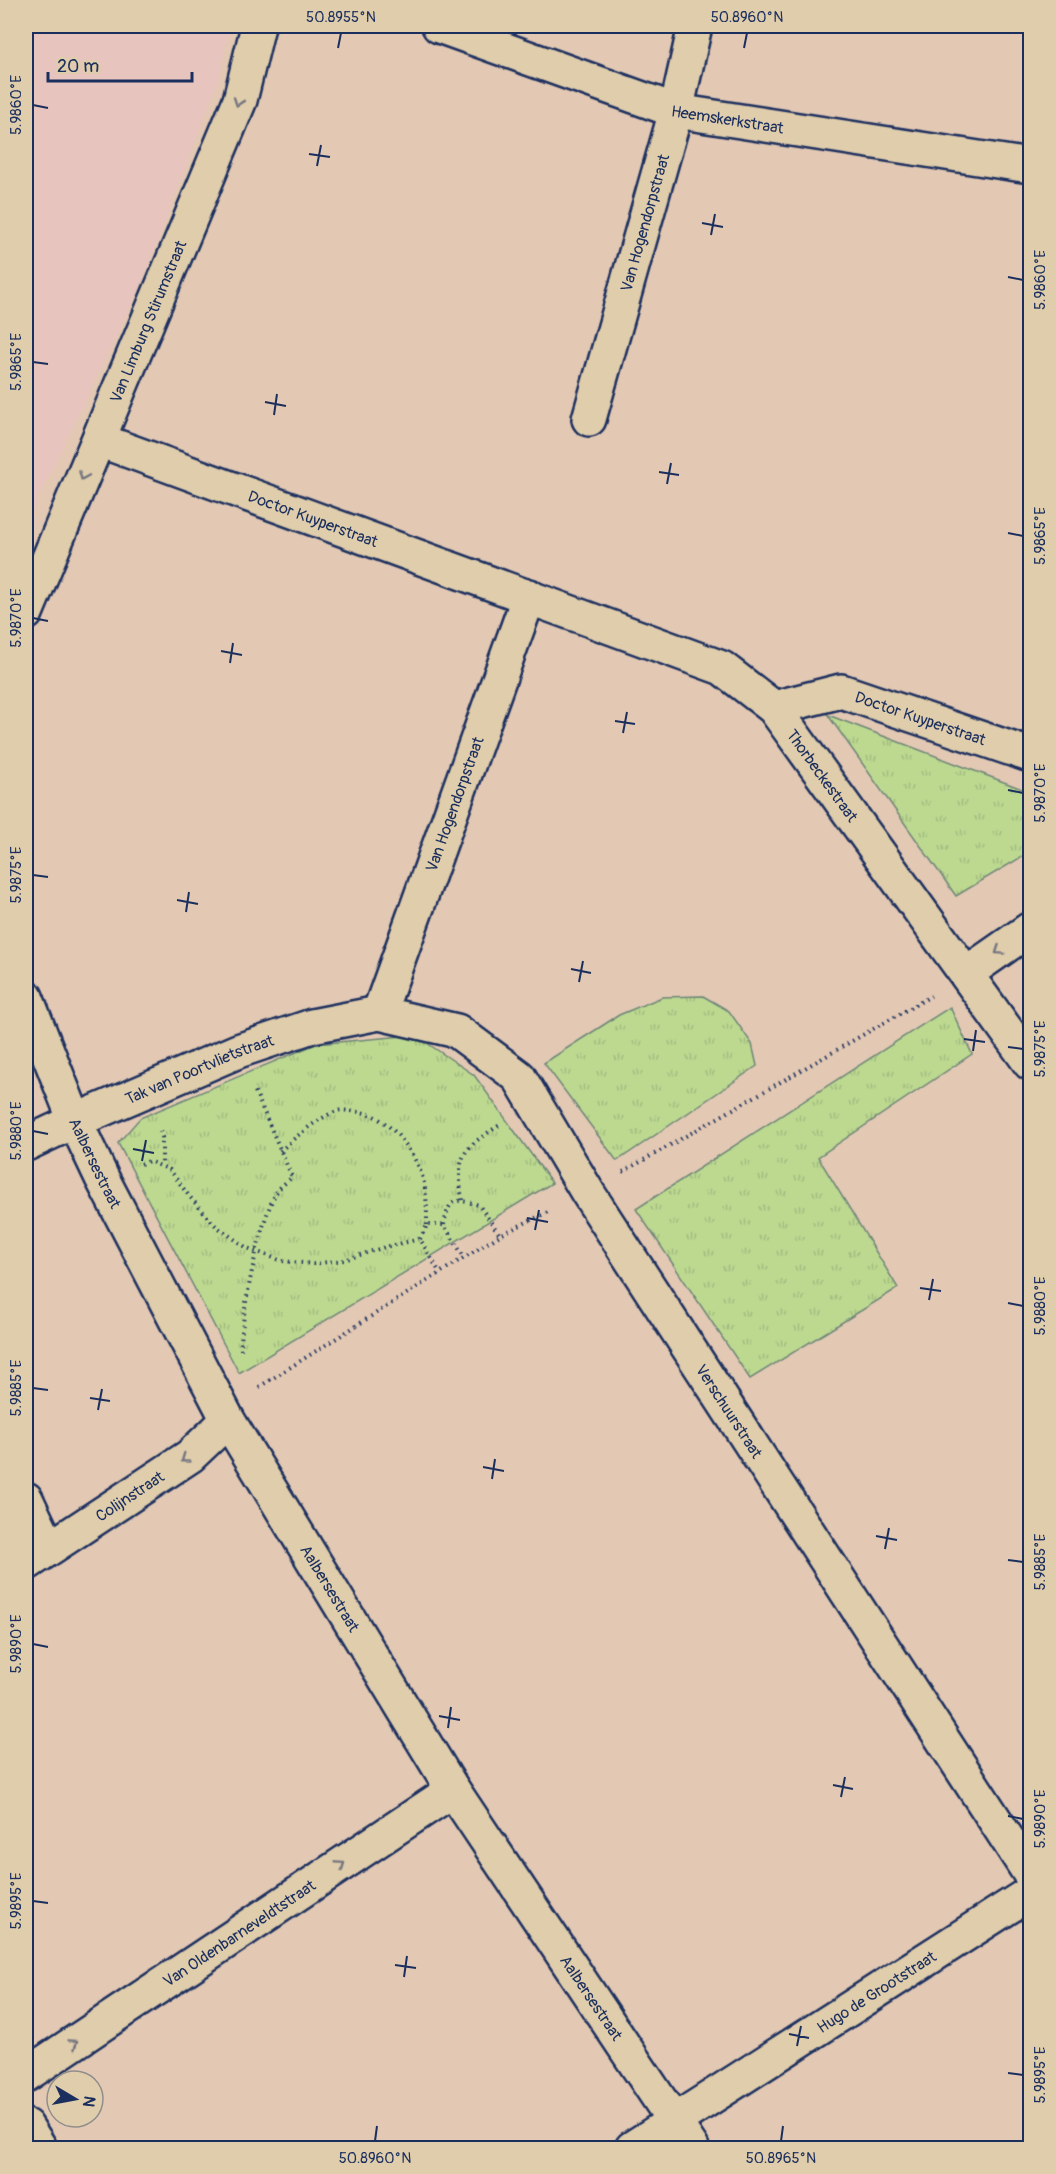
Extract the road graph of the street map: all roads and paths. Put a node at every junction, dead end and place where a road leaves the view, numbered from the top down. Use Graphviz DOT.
graph roads {
  1 [pos="258,26"];
  2 [pos="439,26"];
  3 [pos="695,26"];
  4 [pos="676,111"];
  5 [pos="1030,166"];
  6 [pos="589,418"];
  7 [pos="99,440"];
  8 [pos="529,596"];
  9 [pos="26,613"];
  10 [pos="774,708"];
  11 [pos="1030,755"];
  12 [pos="1030,929"];
  13 [pos="967,973"];
  14 [pos="26,997"];
  15 [pos="379,1013"];
  16 [pos="238,1051"];
  17 [pos="1030,1063"];
  18 [pos="534,1105"];
  19 [pos="75,1121"];
  20 [pos="26,1144"];
  21 [pos="280,1151"];
  22 [pos="102,1178"];
  23 [pos="462,1200"];
  24 [pos="427,1225"];
  25 [pos="444,1225"];
  26 [pos="500,1235"];
  27 [pos="420,1239"];
  28 [pos="257,1252"];
  29 [pos="464,1257"];
  30 [pos="440,1273"];
  31 [pos="243,1359"];
  32 [pos="228,1420"];
  33 [pos="26,1499"];
  34 [pos="37,1556"];
  35 [pos="453,1790"];
  36 [pos="1030,1874"];
  37 [pos="1030,1893"];
  38 [pos="26,2075"];
  39 [pos="675,2121"];
  40 [pos="26,2126"];
  41 [pos="40,2148"];
  42 [pos="632,2148"];
  43 [pos="692,2148"];
  1 -- 7 [label="street, Van Limburg Stirumstraat, one-way"];
  2 -- 4 [label="street, Heemskerkstraat"];
  3 -- 4 [label="street, Van Hogendorpstraat"];
  4 -- 5 [label="street, Heemskerkstraat"];
  4 -- 6 [label="street, Van Hogendorpstraat"];
  7 -- 8 [label="street, Doctor Kuyperstraat"];
  7 -- 9 [label="street, Van Limburg Stirumstraat, one-way"];
  8 -- 10 [label="street, Thorbeckestraat"];
  8 -- 15 [label="street, Van Hogendorpstraat"];
  10 -- 11 [label="street, Doctor Kuyperstraat"];
  10 -- 13 [label="street, Thorbeckestraat"];
  12 -- 13 [label="street, one-way"];
  13 -- 17 [label="street, Thorbeckestraat"];
  14 -- 19 [label="street, Aalbersestraat"];
  15 -- 16 [label="street, Tak van Poortvlietstraat"];
  15 -- 18 [label="street, Verschuurstraat"];
  16 -- 19 [label="street, Tak van Poortvlietstraat"];
  16 -- 21 [label="path"];
  18 -- 23 [label="path"];
  18 -- 36 [label="street, Verschuurstraat"];
  19 -- 20 [label="street, Tak van Poortvlietstraat"];
  19 -- 22 [label="street, Aalbersestraat"];
  21 -- 24 [label="path"];
  21 -- 28 [label="path"];
  22 -- 28 [label="path"];
  22 -- 32 [label="street, Aalbersestraat"];
  23 -- 25 [label="path"];
  23 -- 26 [label="path"];
  24 -- 25 [label="path"];
  24 -- 27 [label="path"];
  25 -- 29 [label="path"];
  27 -- 28 [label="path"];
  27 -- 30 [label="path"];
  28 -- 31 [label="path"];
  32 -- 34 [label="street, Colijnstraat, one-way"];
  32 -- 35 [label="street, Aalbersestraat"];
  33 -- 34 [label="street"];
  38 -- 35 [label="street, Van Oldenbarneveldtstraat, one-way"];
  35 -- 39 [label="street, Aalbersestraat"];
  37 -- 39 [label="street, Hugo de Grootstraat"];
  39 -- 42 [label="street, Hugo de Grootstraat"];
  39 -- 43 [label="street, Aalbersestraat"];
  40 -- 41 [label="street"];
}
